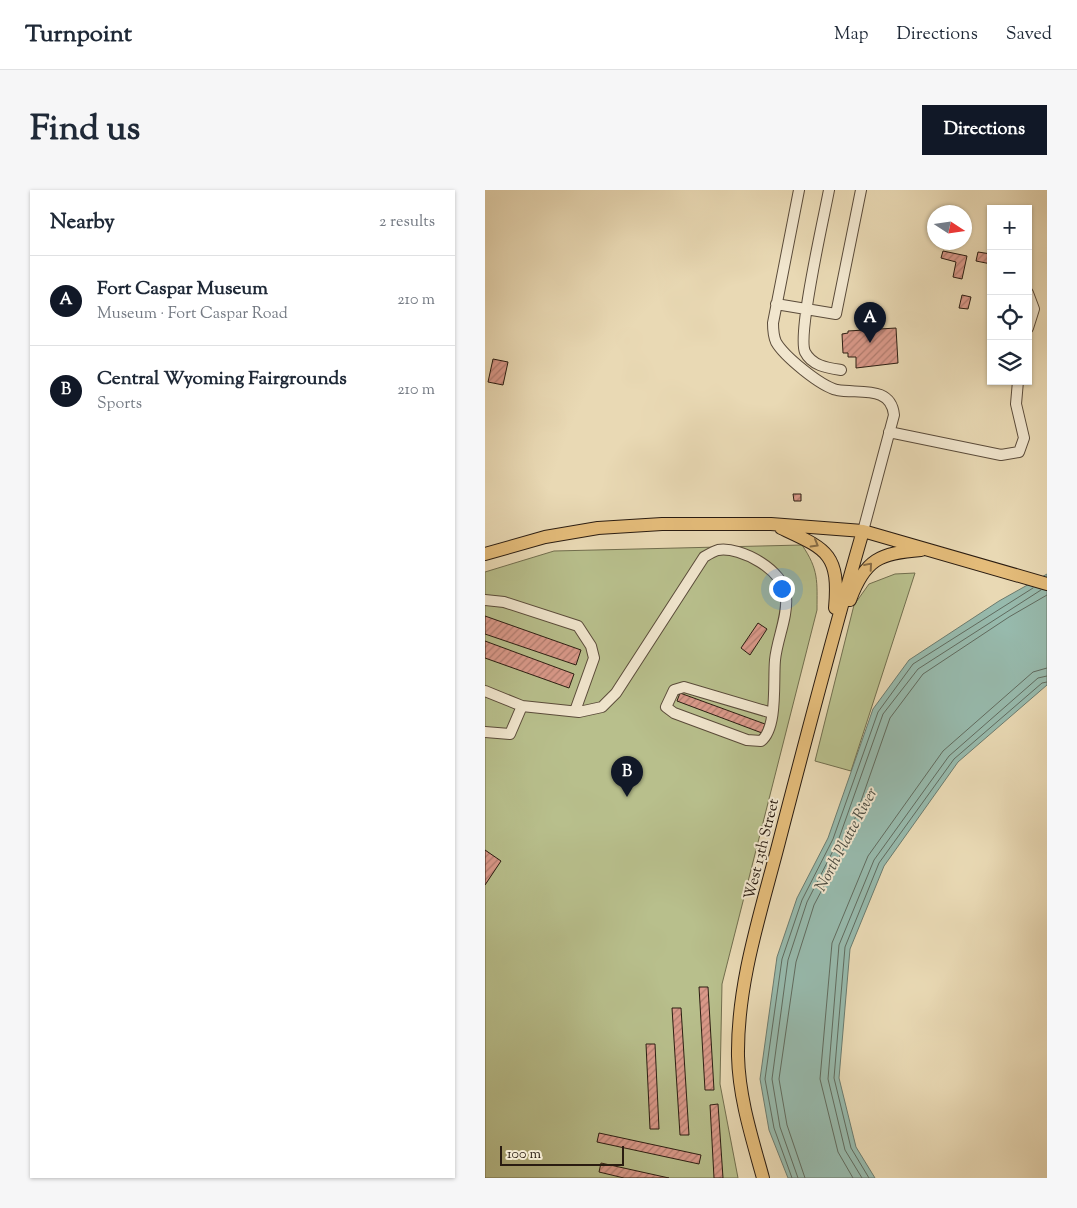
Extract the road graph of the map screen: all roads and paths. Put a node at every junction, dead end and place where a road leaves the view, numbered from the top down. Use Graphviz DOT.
graph roads {
  1 [pos="799,190"];
  2 [pos="829,190"];
  3 [pos="861,190"];
  4 [pos="776,304"];
  5 [pos="807,309"];
  6 [pos="841,370"];
  7 [pos="1017,385"];
  8 [pos="889,432"];
  9 [pos="771,524"];
  10 [pos="863,531"];
  11 [pos="930,549"];
  12 [pos="485,554"];
  13 [pos="1047,584"];
  14 [pos="485,600"];
  15 [pos="831,640"];
  16 [pos="485,691"];
  17 [pos="522,706"];
  18 [pos="575,711"];
  19 [pos="772,713"];
  20 [pos="485,732"];
  21 [pos="763,1178"];
  1 -- 4 [label="street"];
  2 -- 5 [label="street"];
  3 -- 5 [label="street"];
  4 -- 5 [label="street"];
  4 -- 8 [label="street"];
  5 -- 6 [label="street"];
  7 -- 8 [label="street"];
  8 -- 10 [label="street"];
  9 -- 10 [label="main road"];
  9 -- 12 [label="main road"];
  9 -- 15 [label="main road, one-way"];
  10 -- 11 [label="main road"];
  10 -- 15 [label="main road, West 13th Street"];
  11 -- 13 [label="main road"];
  15 -- 11 [label="main road, one-way"];
  14 -- 18 [label="street"];
  15 -- 21 [label="main road, West 13th Street"];
  16 -- 17 [label="street"];
  17 -- 18 [label="street"];
  17 -- 20 [label="street"];
  18 -- 19 [label="street"];
  19 -- 19 [label="street"];
}
